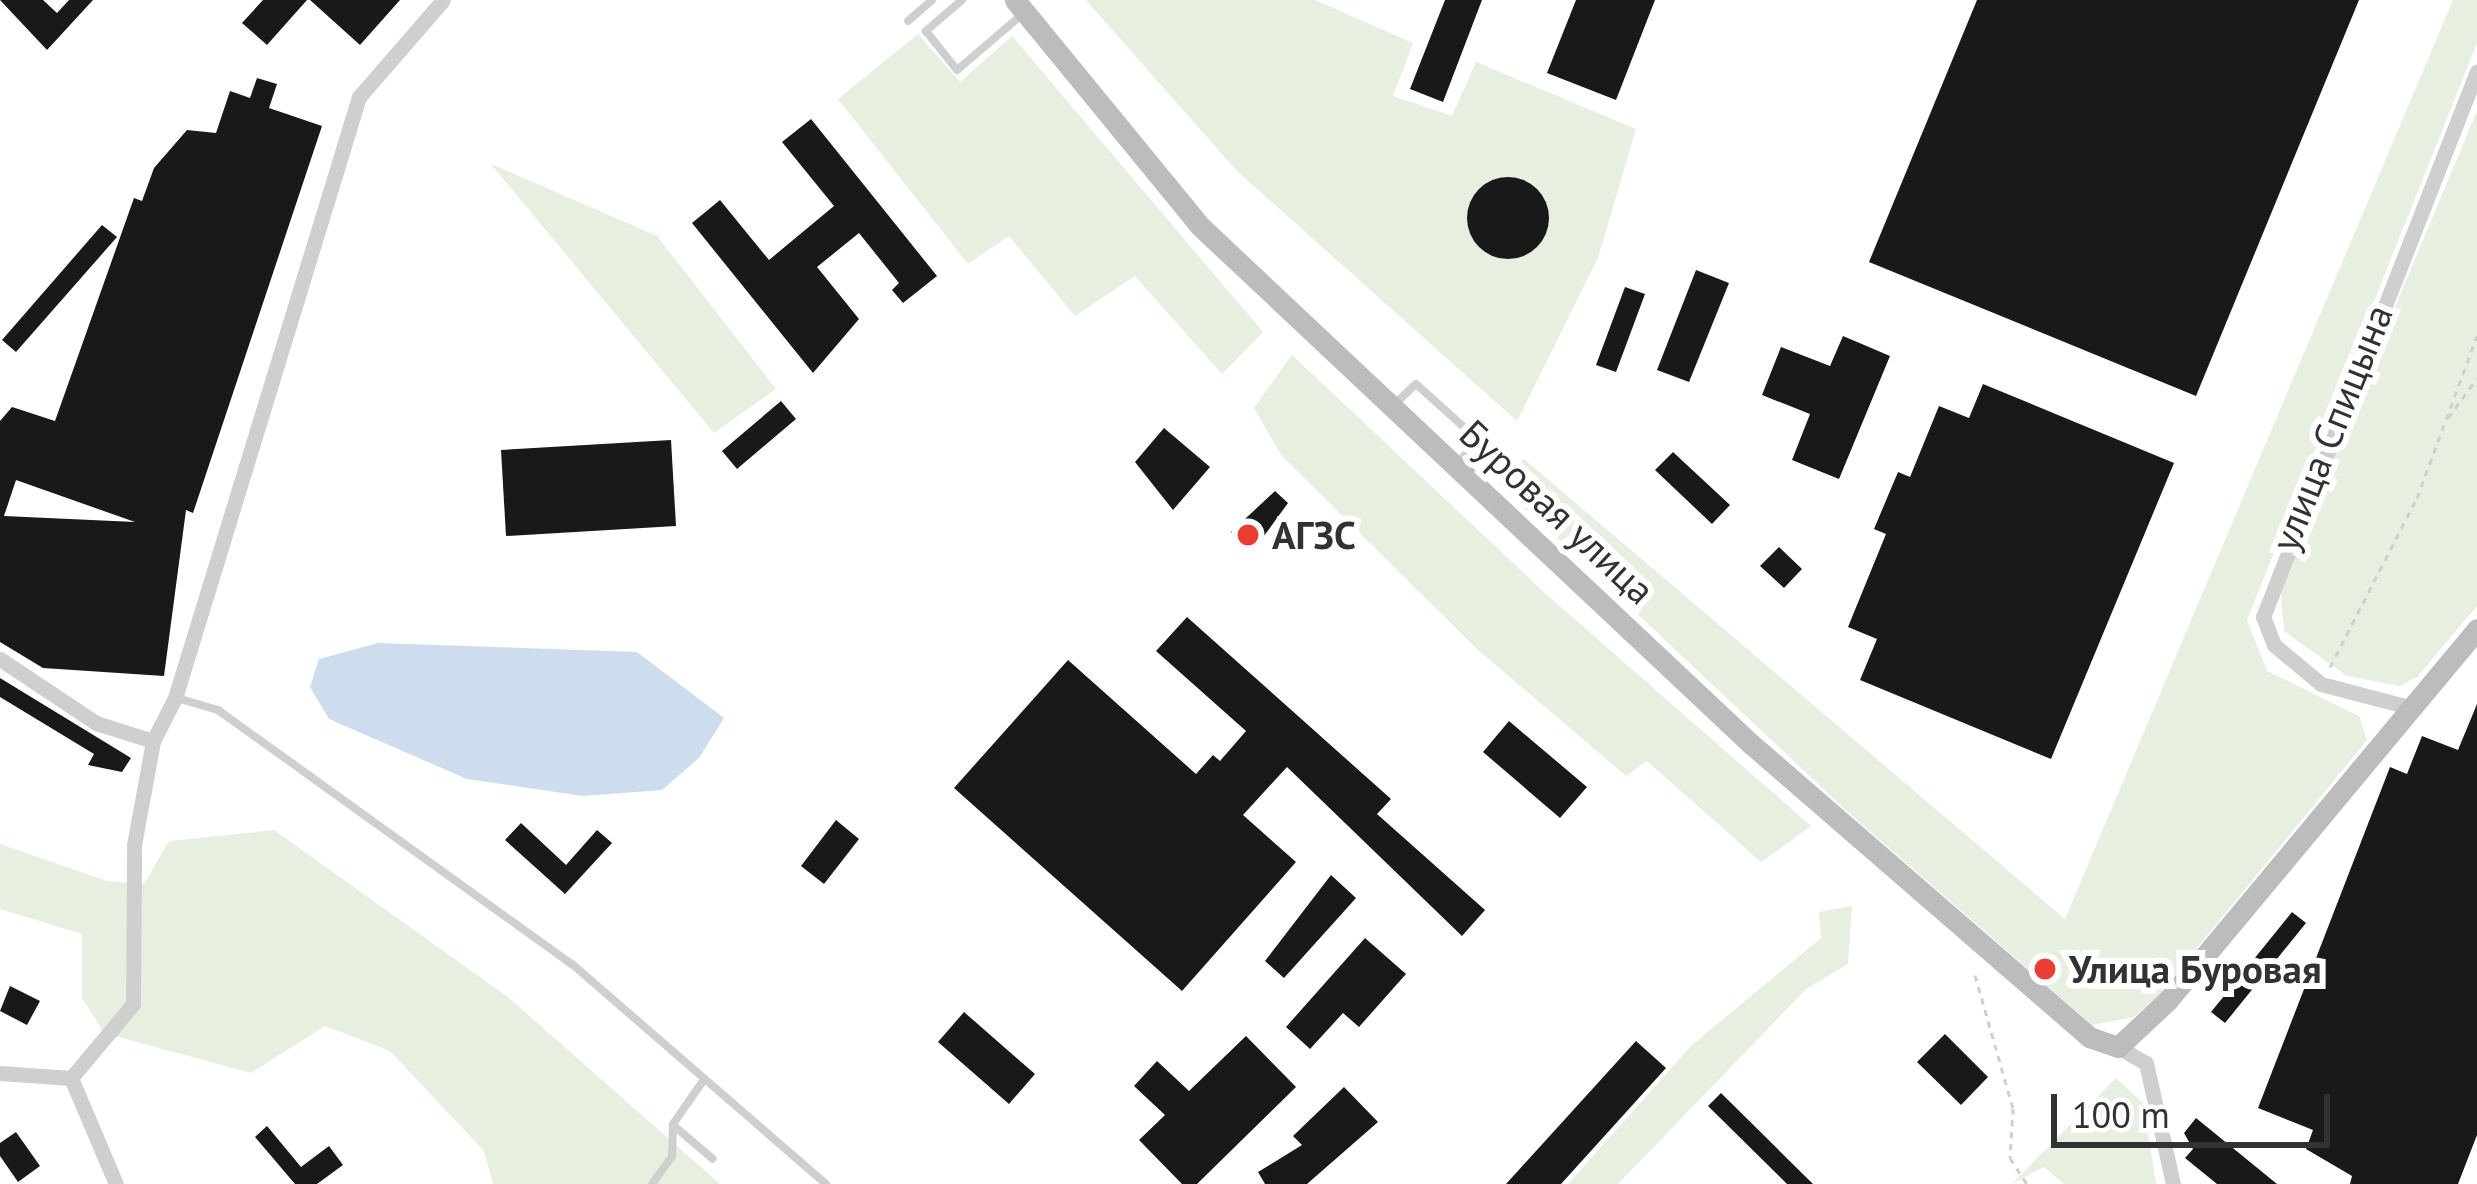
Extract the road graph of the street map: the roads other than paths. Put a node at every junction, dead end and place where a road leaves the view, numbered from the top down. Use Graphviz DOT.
graph roads {
  1 [pos="443,0"];
  2 [pos="932,0"];
  3 [pos="962,0"];
  4 [pos="1020,4"];
  5 [pos="908,21"];
  6 [pos="2477,70"];
  7 [pos="1392,407"];
  8 [pos="1456,468"];
  9 [pos="2477,629"];
  10 [pos="0,659"];
  11 [pos="176,698"];
  12 [pos="2409,707"];
  13 [pos="153,741"];
  14 [pos="2118,1047"];
  15 [pos="0,1073"];
  16 [pos="71,1078"];
  17 [pos="703,1080"];
  18 [pos="673,1124"];
  19 [pos="713,1159"];
  20 [pos="116,1184"];
  21 [pos="652,1184"];
  22 [pos="826,1184"];
  23 [pos="2174,1184"];
  1 -- 11 [label="street"];
  2 -- 5 [label="lane"];
  3 -- 4 [label="lane"];
  4 -- 7 [label="main road, Буровая улица"];
  6 -- 12 [label="street, улица Спицына"];
  7 -- 8 [label="main road, Буровая улица"];
  7 -- 8 [label="lane"];
  8 -- 14 [label="main road, Буровая улица"];
  9 -- 12 [label="main road"];
  10 -- 13 [label="street"];
  11 -- 13 [label="street"];
  11 -- 17 [label="lane"];
  12 -- 14 [label="main road"];
  13 -- 16 [label="street"];
  14 -- 23 [label="street"];
  15 -- 16 [label="street"];
  16 -- 20 [label="street"];
  17 -- 18 [label="lane"];
  17 -- 22 [label="lane"];
  18 -- 19 [label="lane"];
  18 -- 21 [label="lane"];
}
